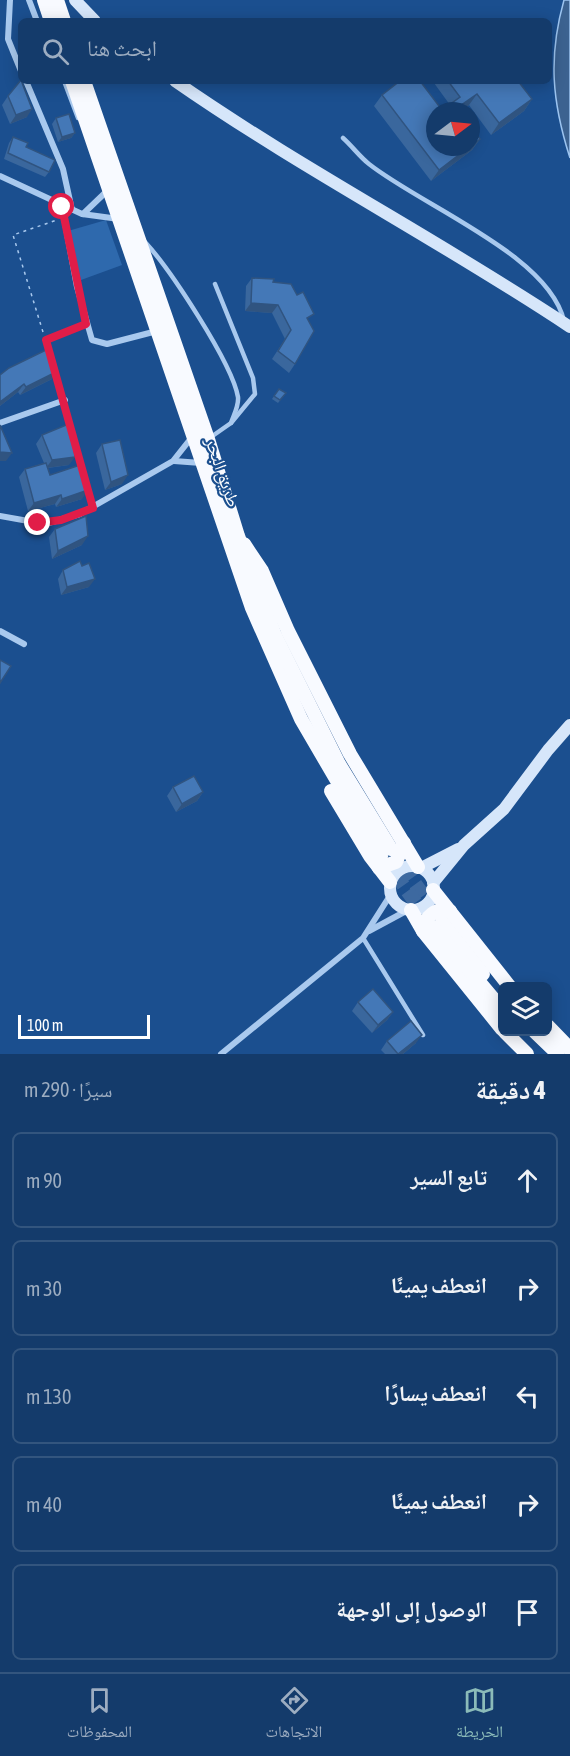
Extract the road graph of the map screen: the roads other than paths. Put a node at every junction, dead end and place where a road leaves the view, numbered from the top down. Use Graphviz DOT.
graph roads {
  1 [pos="10,0"];
  2 [pos="29,0"];
  3 [pos="40,0"];
  4 [pos="44,0"];
  5 [pos="57,0"];
  6 [pos="75,0"];
  7 [pos="36,18"];
  8 [pos="44,18"];
  9 [pos="50,18"];
  10 [pos="63,18"];
  11 [pos="91,18"];
  12 [pos="18,64"];
  13 [pos="27,84"];
  14 [pos="31,84"];
  15 [pos="65,84"];
  16 [pos="73,84"];
  17 [pos="85,84"];
  18 [pos="179,84"];
  19 [pos="30,91"];
  20 [pos="343,138"];
  21 [pos="0,176"];
  22 [pos="107,191"];
  23 [pos="62,207"];
  24 [pos="72,210"];
  25 [pos="82,214"];
  26 [pos="119,219"];
  27 [pos="133,229"];
  28 [pos="215,284"];
  29 [pos="86,324"];
  30 [pos="568,325"];
  31 [pos="157,331"];
  32 [pos="65,400"];
  33 [pos="0,423"];
  34 [pos="231,423"];
  35 [pos="192,437"];
  36 [pos="208,439"];
  37 [pos="173,461"];
  38 [pos="201,463"];
  39 [pos="93,508"];
  40 [pos="0,516"];
  41 [pos="0,631"];
  42 [pos="24,644"];
  43 [pos="570,725"];
  44 [pos="464,845"];
  45 [pos="389,854"];
  46 [pos="420,868"];
  47 [pos="433,887"];
  48 [pos="391,888"];
  49 [pos="409,910"];
  50 [pos="437,922"];
  51 [pos="369,932"];
  52 [pos="363,938"];
  53 [pos="504,982"];
  54 [pos="498,991"];
  55 [pos="498,1004"];
  56 [pos="498,1020"];
  57 [pos="552,1030"];
  58 [pos="423,1035"];
  59 [pos="510,1036"];
  60 [pos="527,1036"];
  61 [pos="539,1036"];
  62 [pos="570,1049"];
  63 [pos="221,1054"];
  64 [pos="527,1054"];
  65 [pos="544,1054"];
  66 [pos="558,1054"];
  1 -- 12 [label="street"];
  2 -- 7 [label="street"];
  3 -- 8 [label="lane"];
  4 -- 9 [label="highway"];
  5 -- 10 [label="highway"];
  6 -- 11 [label="main road"];
  13 -- 19 [label="street"];
  14 -- 19 [label="street"];
  15 -- 22 [label="lane"];
  16 -- 22 [label="highway, طريق البحر"];
  17 -- 27 [label="highway, طريق البحر"];
  18 -- 30 [label="main road"];
  19 -- 24 [label="street"];
  20 -- 30 [label="lane"];
  21 -- 23 [label="street"];
  22 -- 25 [label="street"];
  22 -- 26 [label="highway, طريق البحر"];
  23 -- 24 [label="street"];
  23 -- 29 [label="street"];
  24 -- 25 [label="street"];
  25 -- 26 [label="street"];
  26 -- 31 [label="highway, طريق البحر"];
  27 -- 34 [label="lane"];
  27 -- 36 [label="highway, طريق البحر"];
  28 -- 34 [label="lane"];
  29 -- 31 [label="street"];
  29 -- 32 [label="street"];
  31 -- 35 [label="highway, طريق البحر"];
  32 -- 33 [label="street"];
  32 -- 39 [label="street"];
  34 -- 36 [label="lane"];
  35 -- 37 [label="street"];
  35 -- 38 [label="highway, طريق البحر"];
  36 -- 45 [label="highway, طريق البحر"];
  37 -- 38 [label="street"];
  37 -- 39 [label="street"];
  38 -- 45 [label="highway, طريق البحر"];
  39 -- 40 [label="street"];
  41 -- 42 [label="street"];
  43 -- 44 [label="main road"];
  44 -- 46 [label="main road"];
  44 -- 47 [label="main road"];
  45 -- 46 [label="highway"];
  45 -- 48 [label="highway"];
  46 -- 47 [label="main road"];
  46 -- 48 [label="main road"];
  47 -- 49 [label="main road"];
  47 -- 50 [label="highway"];
  48 -- 49 [label="main road"];
  48 -- 51 [label="street"];
  49 -- 50 [label="highway"];
  49 -- 51 [label="street"];
  50 -- 53 [label="highway"];
  50 -- 54 [label="highway"];
  50 -- 55 [label="highway"];
  50 -- 56 [label="highway"];
  51 -- 52 [label="street"];
  52 -- 58 [label="lane"];
  52 -- 63 [label="street"];
  57 -- 62 [label="highway"];
  59 -- 64 [label="highway"];
  60 -- 65 [label="highway"];
  61 -- 66 [label="highway"];
}
